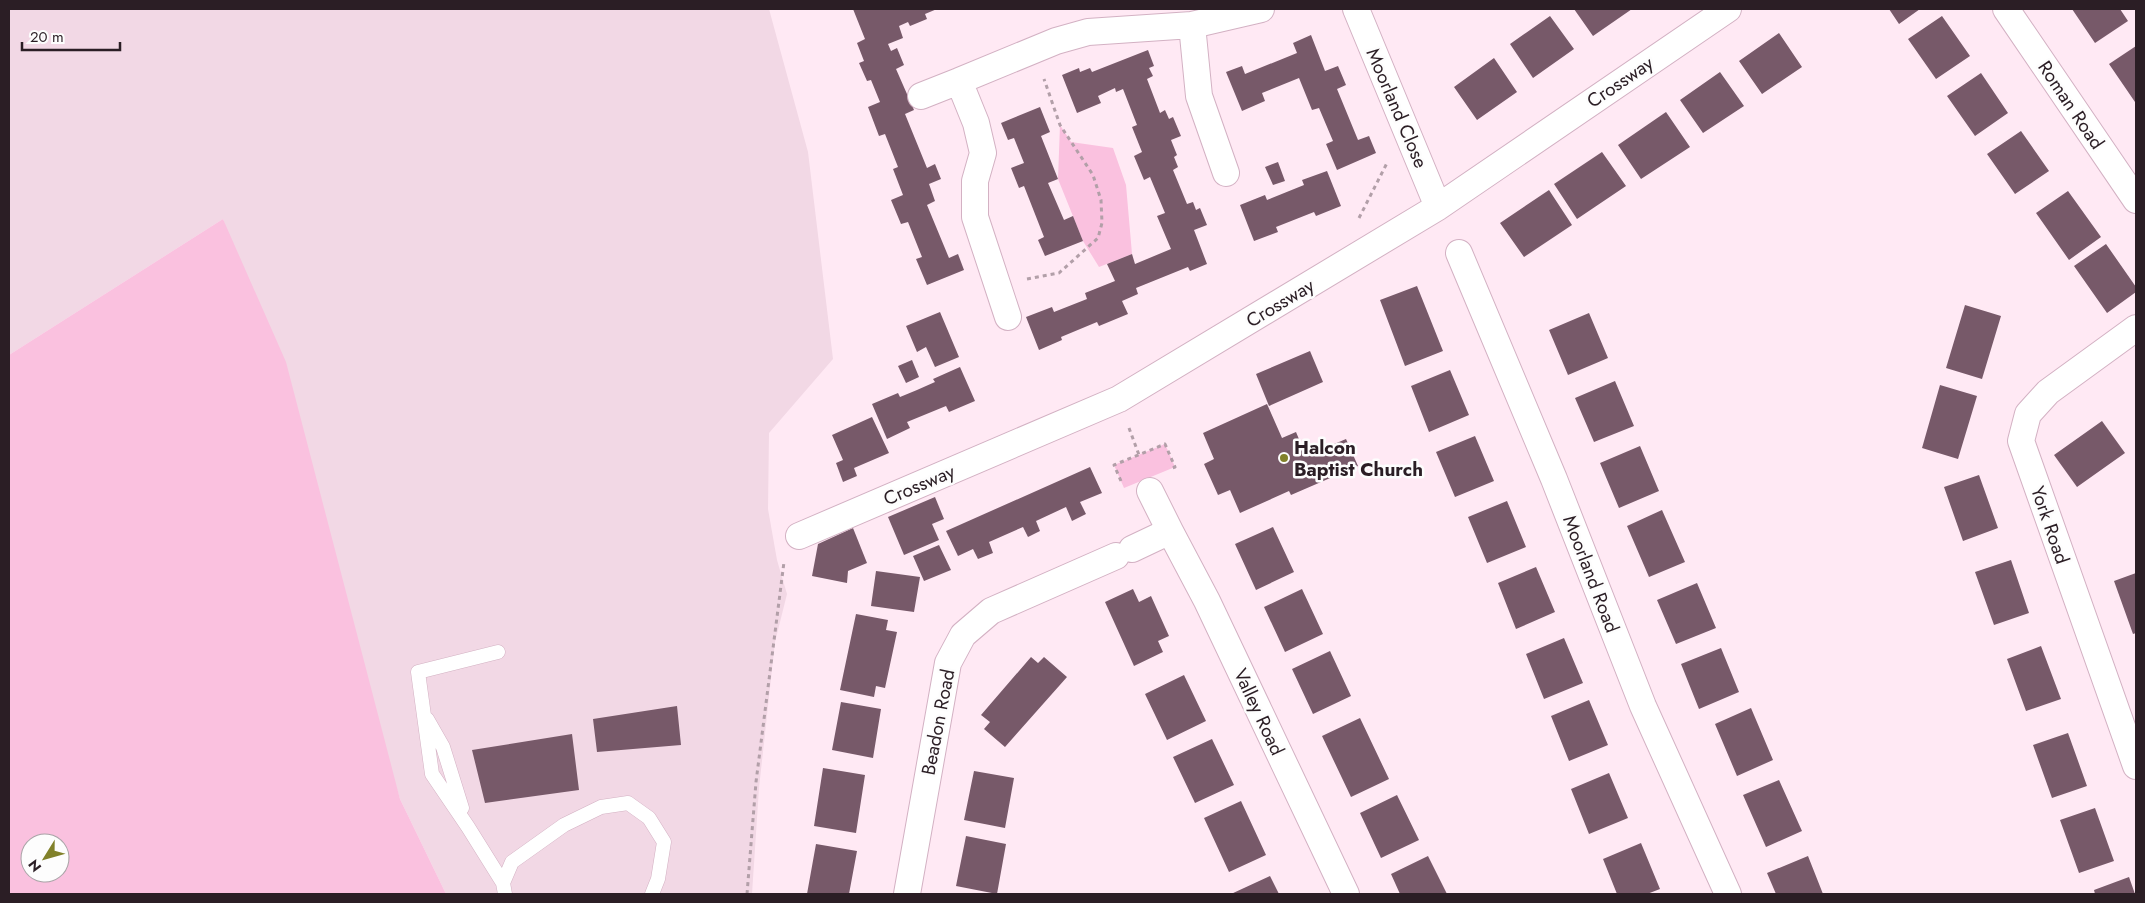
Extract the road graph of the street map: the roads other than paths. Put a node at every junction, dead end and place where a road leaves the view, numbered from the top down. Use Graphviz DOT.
graph roads {
  1 [pos="1261,9"];
  2 [pos="1356,9"];
  3 [pos="1728,9"];
  4 [pos="2006,9"];
  5 [pos="1192,25"];
  6 [pos="959,81"];
  7 [pos="921,96"];
  8 [pos="1226,173"];
  9 [pos="2136,200"];
  10 [pos="1438,207"];
  11 [pos="1459,253"];
  12 [pos="1008,317"];
  13 [pos="2136,328"];
  14 [pos="1150,491"];
  15 [pos="1170,531"];
  16 [pos="799,536"];
  17 [pos="498,652"];
  18 [pos="2136,766"];
  19 [pos="504,889"];
  20 [pos="652,894"];
  21 [pos="907,894"];
  22 [pos="1346,894"];
  23 [pos="1728,894"];
  1 -- 5 [label="street"];
  2 -- 10 [label="street, Moorland Close"];
  3 -- 10 [label="street, Crossway"];
  4 -- 9 [label="street, Roman Road"];
  5 -- 6 [label="street"];
  5 -- 8 [label="street"];
  6 -- 7 [label="street"];
  6 -- 12 [label="street"];
  10 -- 16 [label="street, Crossway"];
  11 -- 23 [label="street, Moorland Road"];
  13 -- 18 [label="street, York Road"];
  14 -- 15 [label="street, Valley Road"];
  15 -- 21 [label="street, Beadon Road"];
  15 -- 22 [label="street, Valley Road"];
  17 -- 19 [label="lane"];
  19 -- 20 [label="lane"];
}
